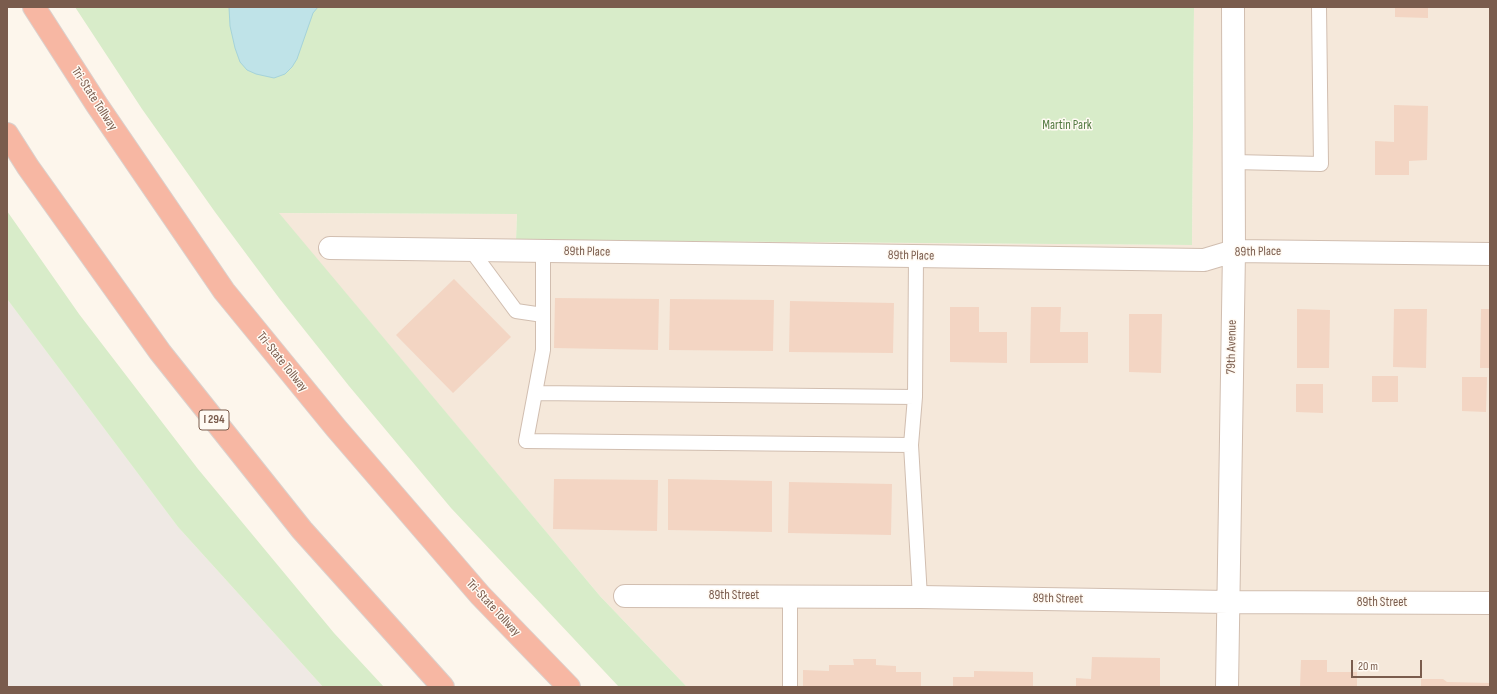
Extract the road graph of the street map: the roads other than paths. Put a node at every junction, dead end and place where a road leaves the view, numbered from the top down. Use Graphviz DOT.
graph roads {
  1 [pos="34,7"];
  2 [pos="1233,7"];
  3 [pos="1319,7"];
  4 [pos="7,134"];
  5 [pos="1234,162"];
  6 [pos="330,248"];
  7 [pos="470,250"];
  8 [pos="1234,251"];
  9 [pos="543,252"];
  10 [pos="1490,254"];
  11 [pos="916,256"];
  12 [pos="543,315"];
  13 [pos="535,393"];
  14 [pos="915,397"];
  15 [pos="911,445"];
  16 [pos="625,596"];
  17 [pos="790,596"];
  18 [pos="920,597"];
  19 [pos="1228,602"];
  20 [pos="1490,604"];
  21 [pos="444,687"];
  22 [pos="569,687"];
  23 [pos="790,687"];
  24 [pos="1227,687"];
  1 -- 22 [label="highway, Tri-State Tollway"];
  2 -- 5 [label="street, 79th Avenue"];
  3 -- 5 [label="lane"];
  4 -- 21 [label="highway, I 294"];
  5 -- 8 [label="street, 79th Avenue"];
  6 -- 7 [label="street, 89th Place"];
  7 -- 9 [label="street, 89th Place"];
  7 -- 12 [label="lane"];
  8 -- 10 [label="street, 89th Place"];
  8 -- 11 [label="street, 89th Place"];
  8 -- 19 [label="street, 79th Avenue"];
  9 -- 11 [label="street, 89th Place"];
  9 -- 12 [label="lane"];
  11 -- 14 [label="lane"];
  12 -- 13 [label="lane"];
  13 -- 14 [label="lane"];
  13 -- 15 [label="lane"];
  14 -- 15 [label="lane"];
  15 -- 18 [label="lane"];
  16 -- 17 [label="street, 89th Street"];
  17 -- 18 [label="street, 89th Street"];
  17 -- 23 [label="lane"];
  18 -- 19 [label="street, 89th Street"];
  19 -- 20 [label="street, 89th Street"];
  19 -- 24 [label="street, 79th Avenue"];
}
